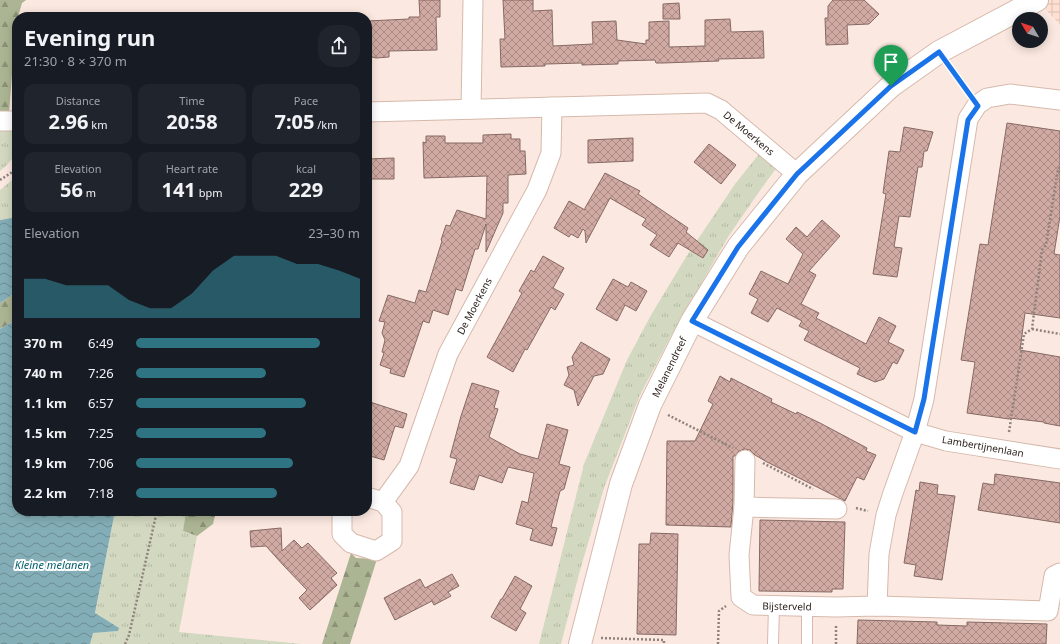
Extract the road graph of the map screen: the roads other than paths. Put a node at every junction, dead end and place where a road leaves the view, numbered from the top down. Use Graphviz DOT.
graph roads {
  1 [pos="473,0"];
  2 [pos="1037,0"];
  3 [pos="1060,100"];
  4 [pos="552,107"];
  5 [pos="471,109"];
  6 [pos="372,112"];
  7 [pos="0,121"];
  8 [pos="12,121"];
  9 [pos="797,174"];
  10 [pos="692,321"];
  11 [pos="915,432"];
  12 [pos="1060,459"];
  13 [pos="745,460"];
  14 [pos="375,500"];
  15 [pos="744,507"];
  16 [pos="837,509"];
  17 [pos="342,516"];
  18 [pos="1060,573"];
  19 [pos="774,606"];
  20 [pos="807,606"];
  21 [pos="877,606"];
  22 [pos="580,641"];
  23 [pos="773,644"];
  24 [pos="807,644"];
  1 -- 5 [label="street"];
  2 -- 9 [label="street, Melanendreef"];
  3 -- 11 [label="street"];
  4 -- 5 [label="street, De Moerkens"];
  4 -- 9 [label="street, De Moerkens"];
  4 -- 14 [label="street, De Moerkens"];
  5 -- 6 [label="street, De Moerkens"];
  7 -- 8 [label="street"];
  9 -- 10 [label="street, Melanendreef"];
  10 -- 11 [label="street, Lambertijnenlaan"];
  10 -- 22 [label="street, Melanendreef"];
  11 -- 12 [label="street, Lambertijnenlaan"];
  11 -- 21 [label="street"];
  13 -- 15 [label="street"];
  14 -- 17 [label="street, De Moerkens"];
  15 -- 16 [label="street"];
  15 -- 19 [label="street, Bijsterveld"];
  18 -- 21 [label="street, Bijsterveld"];
  19 -- 20 [label="street, Bijsterveld"];
  19 -- 23 [label="lane"];
  20 -- 21 [label="street, Bijsterveld"];
  20 -- 24 [label="lane"];
}
